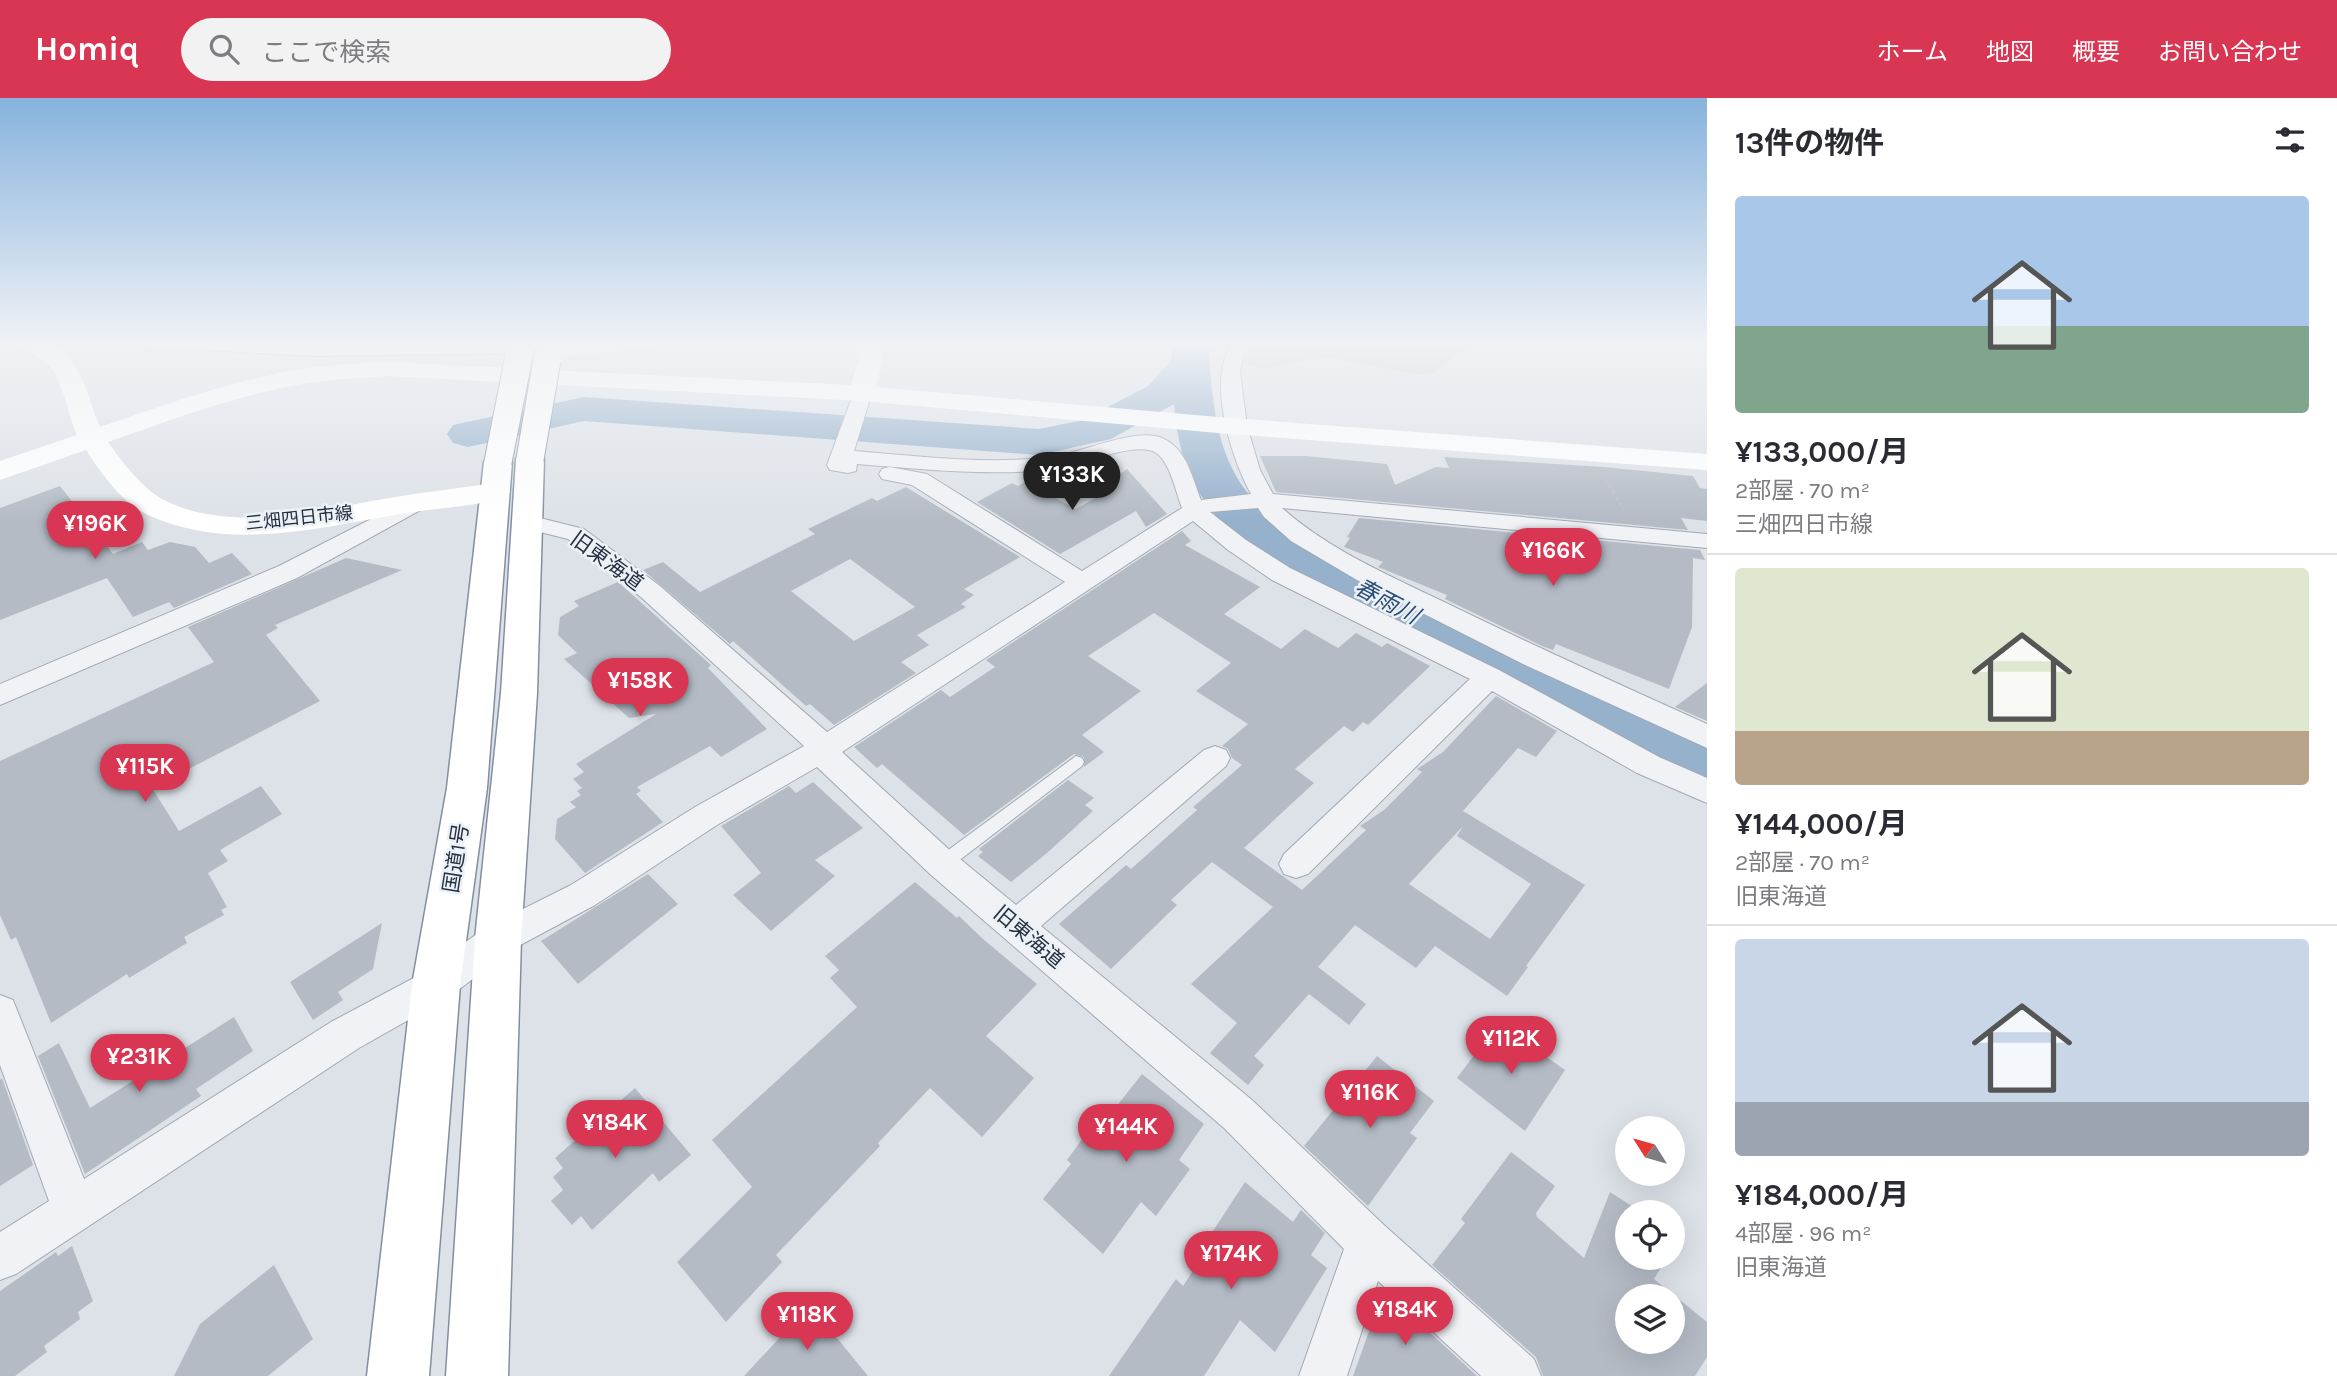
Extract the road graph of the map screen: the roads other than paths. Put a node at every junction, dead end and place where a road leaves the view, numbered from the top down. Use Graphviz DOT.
graph roads {
  1 [pos="860,400"];
  2 [pos="77,401"];
  3 [pos="209,401"];
  4 [pos="515,401"];
  5 [pos="532,401"];
  6 [pos="872,401"];
  7 [pos="1228,401"];
  8 [pos="1227,426"];
  9 [pos="93,439"];
  10 [pos="842,455"];
  11 [pos="1707,463"];
  12 [pos="0,471"];
  13 [pos="508,471"];
  14 [pos="1258,500"];
  15 [pos="418,502"];
  16 [pos="1201,507"];
  17 [pos="528,522"];
  18 [pos="1707,541"];
  19 [pos="1081,580"];
  20 [pos="1489,677"];
  21 [pos="0,695"];
  22 [pos="1675,726"];
  23 [pos="1707,737"];
  24 [pos="825,748"];
  25 [pos="1215,758"];
  26 [pos="1651,761"];
  27 [pos="1076,762"];
  28 [pos="1707,791"];
  29 [pos="942,864"];
  30 [pos="1296,864"];
  31 [pos="1016,926"];
  32 [pos="498,939"];
  33 [pos="436,985"];
  34 [pos="0,1013"];
  35 [pos="74,1209"];
  36 [pos="1369,1242"];
  37 [pos="0,1258"];
  38 [pos="398,1376"];
  39 [pos="477,1376"];
  40 [pos="1323,1376"];
  41 [pos="1517,1376"];
  1 -- 10 [label="street"];
  2 -- 9 [label="main road, 三畑四日市線"];
  3 -- 9 [label="main road"];
  4 -- 13 [label="main road, 国道1号, bridge"];
  5 -- 13 [label="main road, 国道1号, bridge"];
  6 -- 8 [label="main road"];
  7 -- 8 [label="street"];
  8 -- 11 [label="main road"];
  8 -- 14 [label="street"];
  9 -- 12 [label="main road"];
  9 -- 15 [label="main road, 三畑四日市線"];
  10 -- 16 [label="street"];
  10 -- 19 [label="street"];
  13 -- 15 [label="main road, 三畑四日市線"];
  13 -- 17 [label="main road, 国道1号"];
  13 -- 33 [label="main road, 国道1号"];
  14 -- 16 [label="street"];
  14 -- 18 [label="street"];
  14 -- 22 [label="street"];
  15 -- 21 [label="street"];
  16 -- 19 [label="street"];
  16 -- 20 [label="street"];
  17 -- 24 [label="street, 旧東海道"];
  17 -- 32 [label="main road, 国道1号"];
  19 -- 24 [label="street"];
  20 -- 26 [label="street"];
  20 -- 30 [label="street"];
  22 -- 23 [label="street"];
  22 -- 26 [label="street"];
  24 -- 29 [label="street, 旧東海道"];
  24 -- 32 [label="street"];
  25 -- 31 [label="street"];
  26 -- 28 [label="street"];
  27 -- 29 [label="lane"];
  29 -- 31 [label="street, 旧東海道"];
  31 -- 36 [label="street, 旧東海道"];
  32 -- 33 [label="street"];
  32 -- 39 [label="main road, 国道1号"];
  33 -- 35 [label="street"];
  33 -- 38 [label="main road, 国道1号"];
  34 -- 35 [label="street"];
  35 -- 37 [label="street"];
  36 -- 40 [label="street"];
  36 -- 41 [label="street, 旧東海道"];
}
